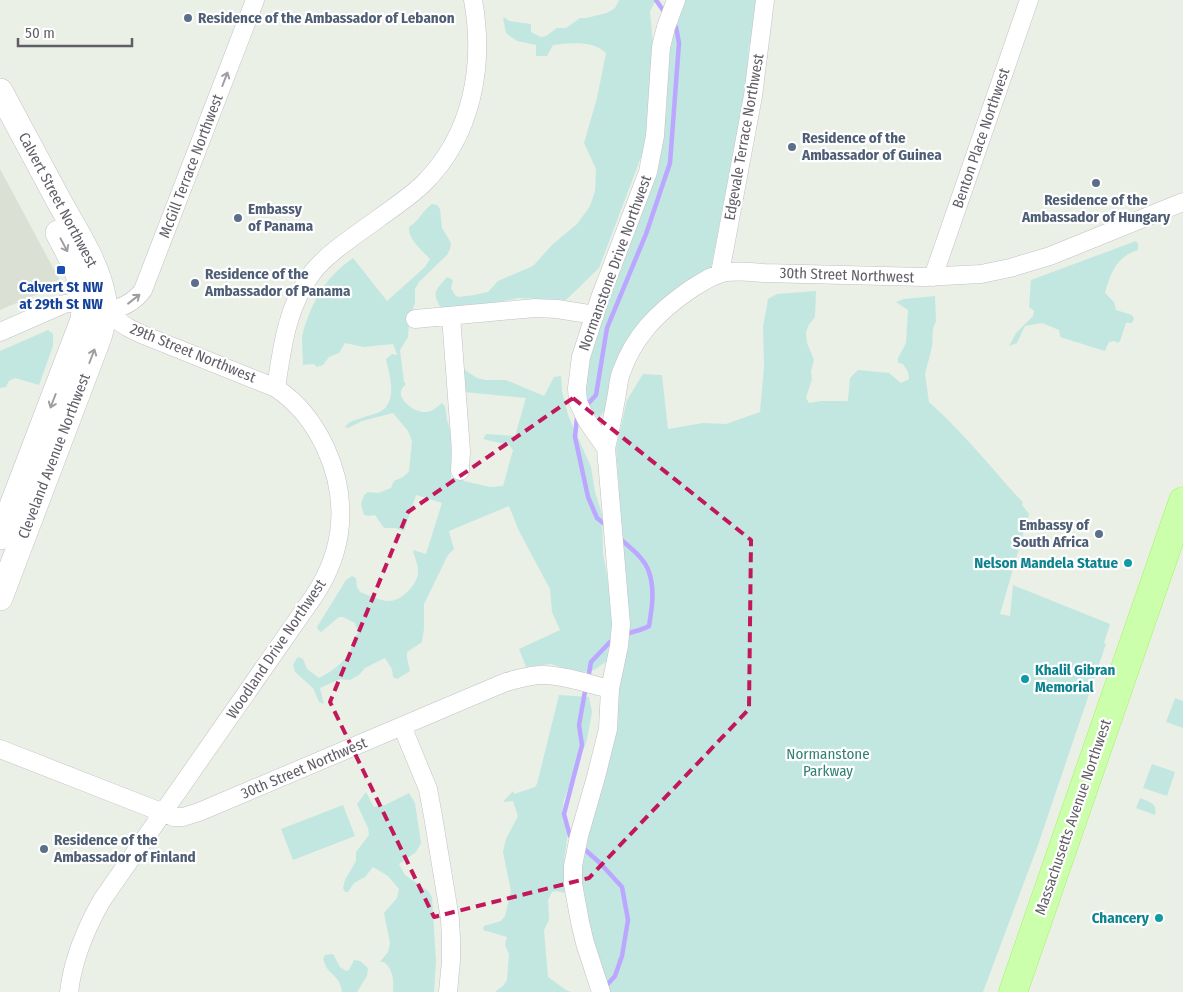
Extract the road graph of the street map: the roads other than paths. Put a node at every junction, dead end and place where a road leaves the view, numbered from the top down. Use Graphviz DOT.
graph roads {
  1 [pos="256,0"];
  2 [pos="473,0"];
  3 [pos="765,0"];
  4 [pos="1029,0"];
  5 [pos="671,11"];
  6 [pos="0,91"];
  7 [pos="0,124"];
  8 [pos="29,162"];
  9 [pos="1183,202"];
  10 [pos="720,273"];
  11 [pos="933,277"];
  12 [pos="95,309"];
  13 [pos="595,315"];
  14 [pos="451,316"];
  15 [pos="415,319"];
  16 [pos="0,332"];
  17 [pos="276,388"];
  18 [pos="606,448"];
  19 [pos="42,456"];
  20 [pos="460,471"];
  21 [pos="1183,501"];
  22 [pos="0,537"];
  23 [pos="1,593"];
  24 [pos="610,689"];
  25 [pos="402,726"];
  26 [pos="0,749"];
  27 [pos="164,813"];
  28 [pos="600,989"];
  29 [pos="69,992"];
  30 [pos="448,992"];
  31 [pos="1013,992"];
  12 -- 1 [label="street, McGill Terrace Northwest, one-way"];
  2 -- 17 [label="street"];
  3 -- 10 [label="street, Edgevale Terrace Northwest"];
  4 -- 11 [label="street, Benton Place Northwest"];
  5 -- 13 [label="street, Normanstone Drive Northwest"];
  6 -- 8 [label="main road, Calvert Street Northwest"];
  7 -- 8 [label="main road, Calvert Street Northwest"];
  8 -- 12 [label="main road, Calvert Street Northwest"];
  9 -- 11 [label="street, 30th Street Northwest"];
  10 -- 11 [label="street, 30th Street Northwest"];
  10 -- 18 [label="street, 30th Street Northwest"];
  12 -- 16 [label="street"];
  12 -- 17 [label="street, 29th Street Northwest"];
  12 -- 19 [label="main road, Cleveland Avenue Northwest"];
  13 -- 14 [label="street"];
  13 -- 18 [label="street, Normanstone Drive Northwest"];
  14 -- 15 [label="street"];
  14 -- 20 [label="street"];
  17 -- 27 [label="street, Woodland Drive Northwest"];
  18 -- 24 [label="street"];
  19 -- 22 [label="main road, Cleveland Avenue Northwest"];
  19 -- 23 [label="main road, Cleveland Avenue Northwest"];
  21 -- 31 [label="main road, Massachusetts Avenue Northwest"];
  24 -- 25 [label="street, 30th Street Northwest"];
  24 -- 28 [label="street"];
  25 -- 27 [label="street, 30th Street Northwest"];
  25 -- 30 [label="street"];
  26 -- 27 [label="street, 30th Street Northwest"];
  27 -- 29 [label="street, Woodland Drive Northwest"];
}
